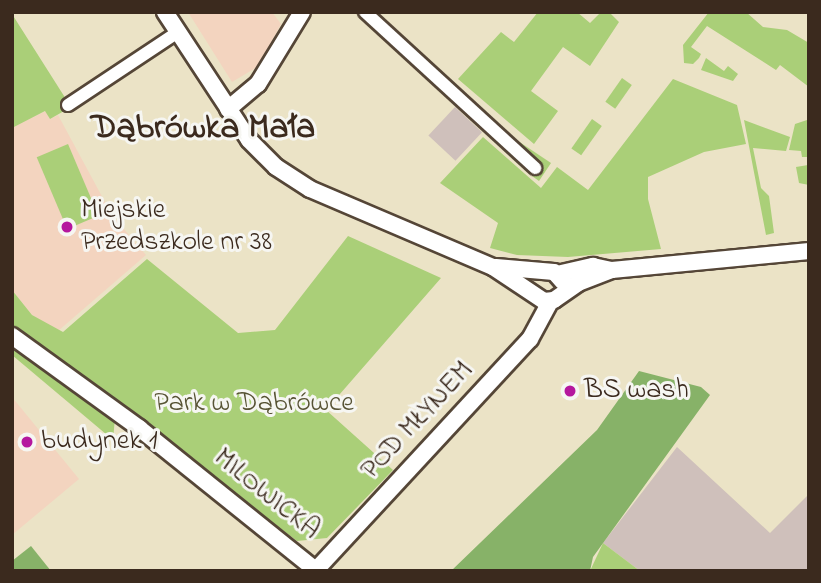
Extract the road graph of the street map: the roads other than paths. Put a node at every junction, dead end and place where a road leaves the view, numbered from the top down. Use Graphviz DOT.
graph roads {
  1 [pos="165,12"];
  2 [pos="302,12"];
  3 [pos="365,12"];
  4 [pos="178,32"];
  5 [pos="68,105"];
  6 [pos="228,109"];
  7 [pos="535,168"];
  8 [pos="809,251"];
  9 [pos="494,267"];
  10 [pos="612,270"];
  11 [pos="550,273"];
  12 [pos="549,297"];
  13 [pos="12,336"];
  14 [pos="316,570"];
  1 -- 4 [label="street"];
  2 -- 6 [label="street"];
  3 -- 7 [label="street"];
  4 -- 5 [label="street"];
  4 -- 6 [label="street"];
  6 -- 9 [label="street"];
  8 -- 10 [label="street"];
  9 -- 11 [label="street"];
  9 -- 12 [label="street"];
  10 -- 11 [label="street"];
  10 -- 12 [label="street"];
  11 -- 12 [label="street"];
  11 -- 12 [label="street, POD MŁYNEM"];
  12 -- 14 [label="street, POD MŁYNEM"];
  13 -- 14 [label="street, MILOWICKA"];
}
